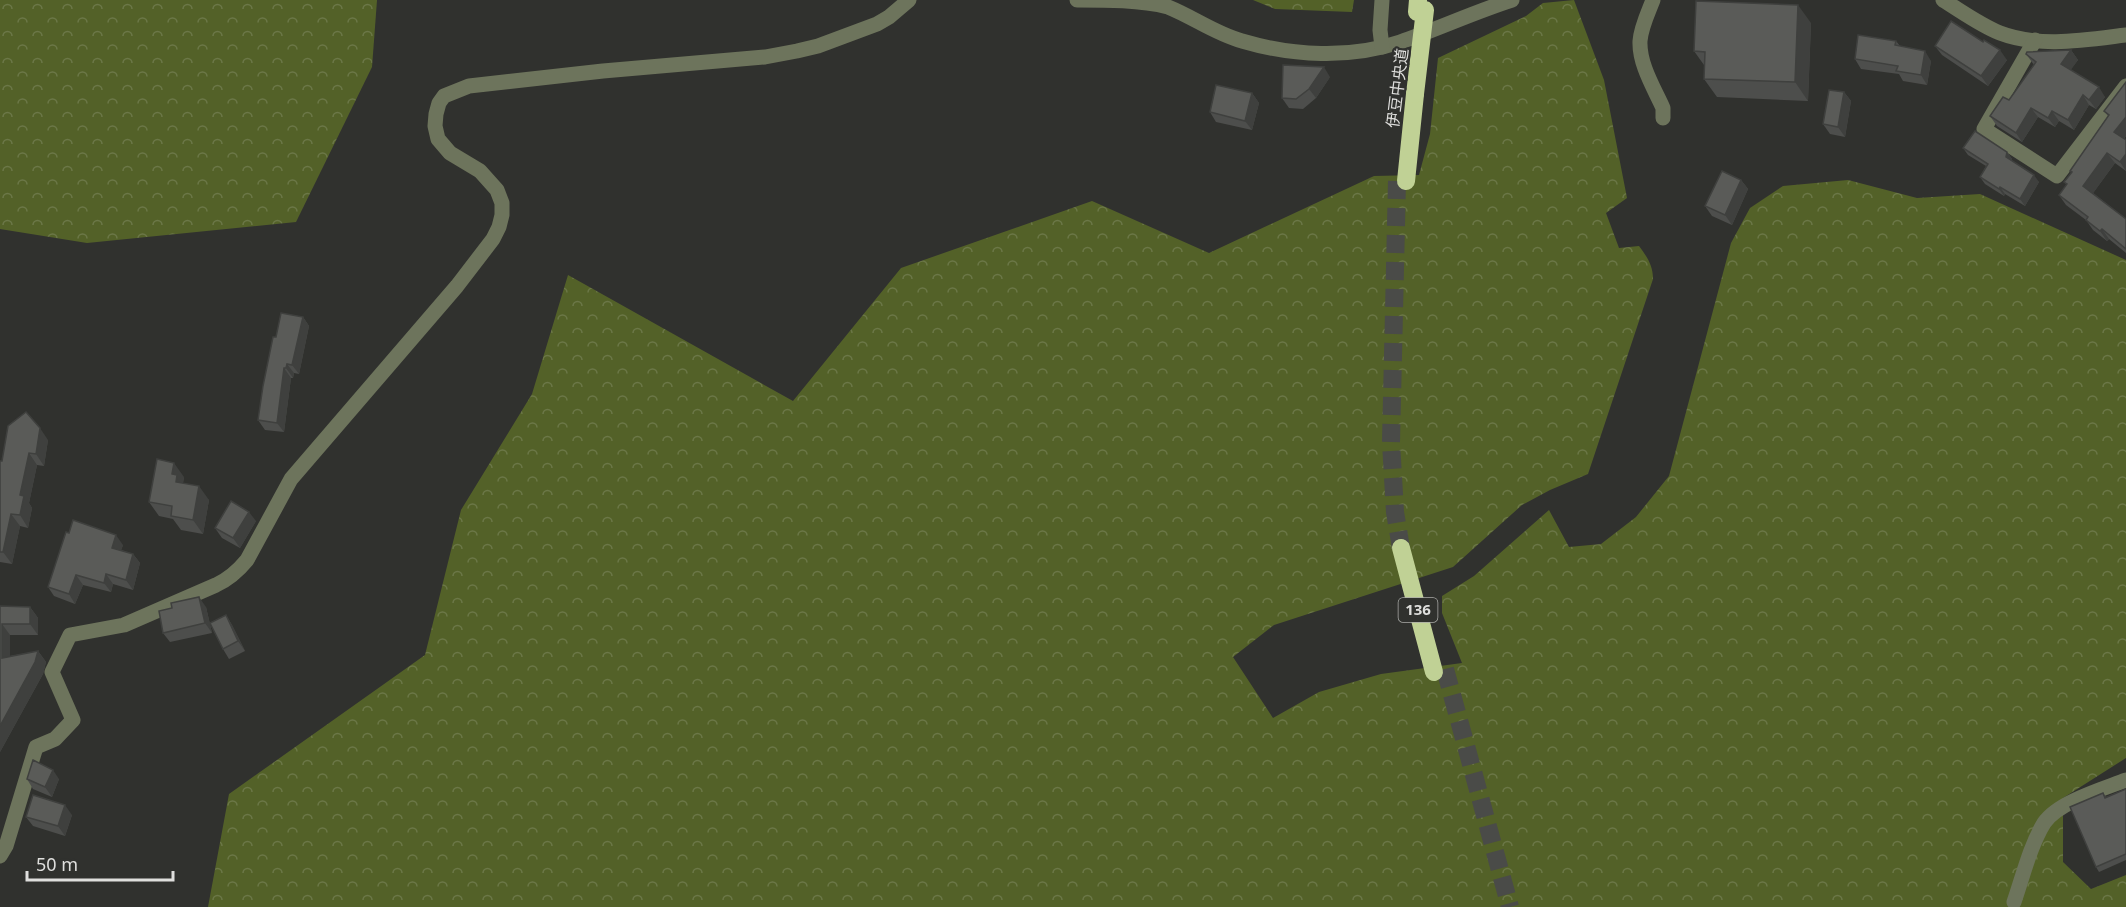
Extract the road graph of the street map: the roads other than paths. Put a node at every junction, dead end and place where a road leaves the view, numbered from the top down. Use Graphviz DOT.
graph roads {
  1 [pos="909,0"];
  2 [pos="1077,0"];
  3 [pos="1382,0"];
  4 [pos="1512,0"];
  5 [pos="1653,0"];
  6 [pos="1943,0"];
  7 [pos="1422,5"];
  8 [pos="1478,5"];
  9 [pos="2126,35"];
  10 [pos="2035,40"];
  11 [pos="1382,47"];
  12 [pos="2126,86"];
  13 [pos="1663,118"];
  14 [pos="1402,181"];
  15 [pos="1406,546"];
  16 [pos="1440,670"];
  17 [pos="2126,780"];
  18 [pos="0,856"];
  19 [pos="2014,902"];
  1 -- 18 [label="street"];
  2 -- 11 [label="street"];
  3 -- 11 [label="street"];
  4 -- 8 [label="street"];
  5 -- 13 [label="street"];
  6 -- 10 [label="street"];
  7 -- 14 [label="highway, 伊豆中央道, bridge"];
  8 -- 11 [label="street"];
  9 -- 10 [label="street"];
  10 -- 12 [label="street"];
  15 -- 16 [label="highway, 136"];
  17 -- 19 [label="street"];
}
